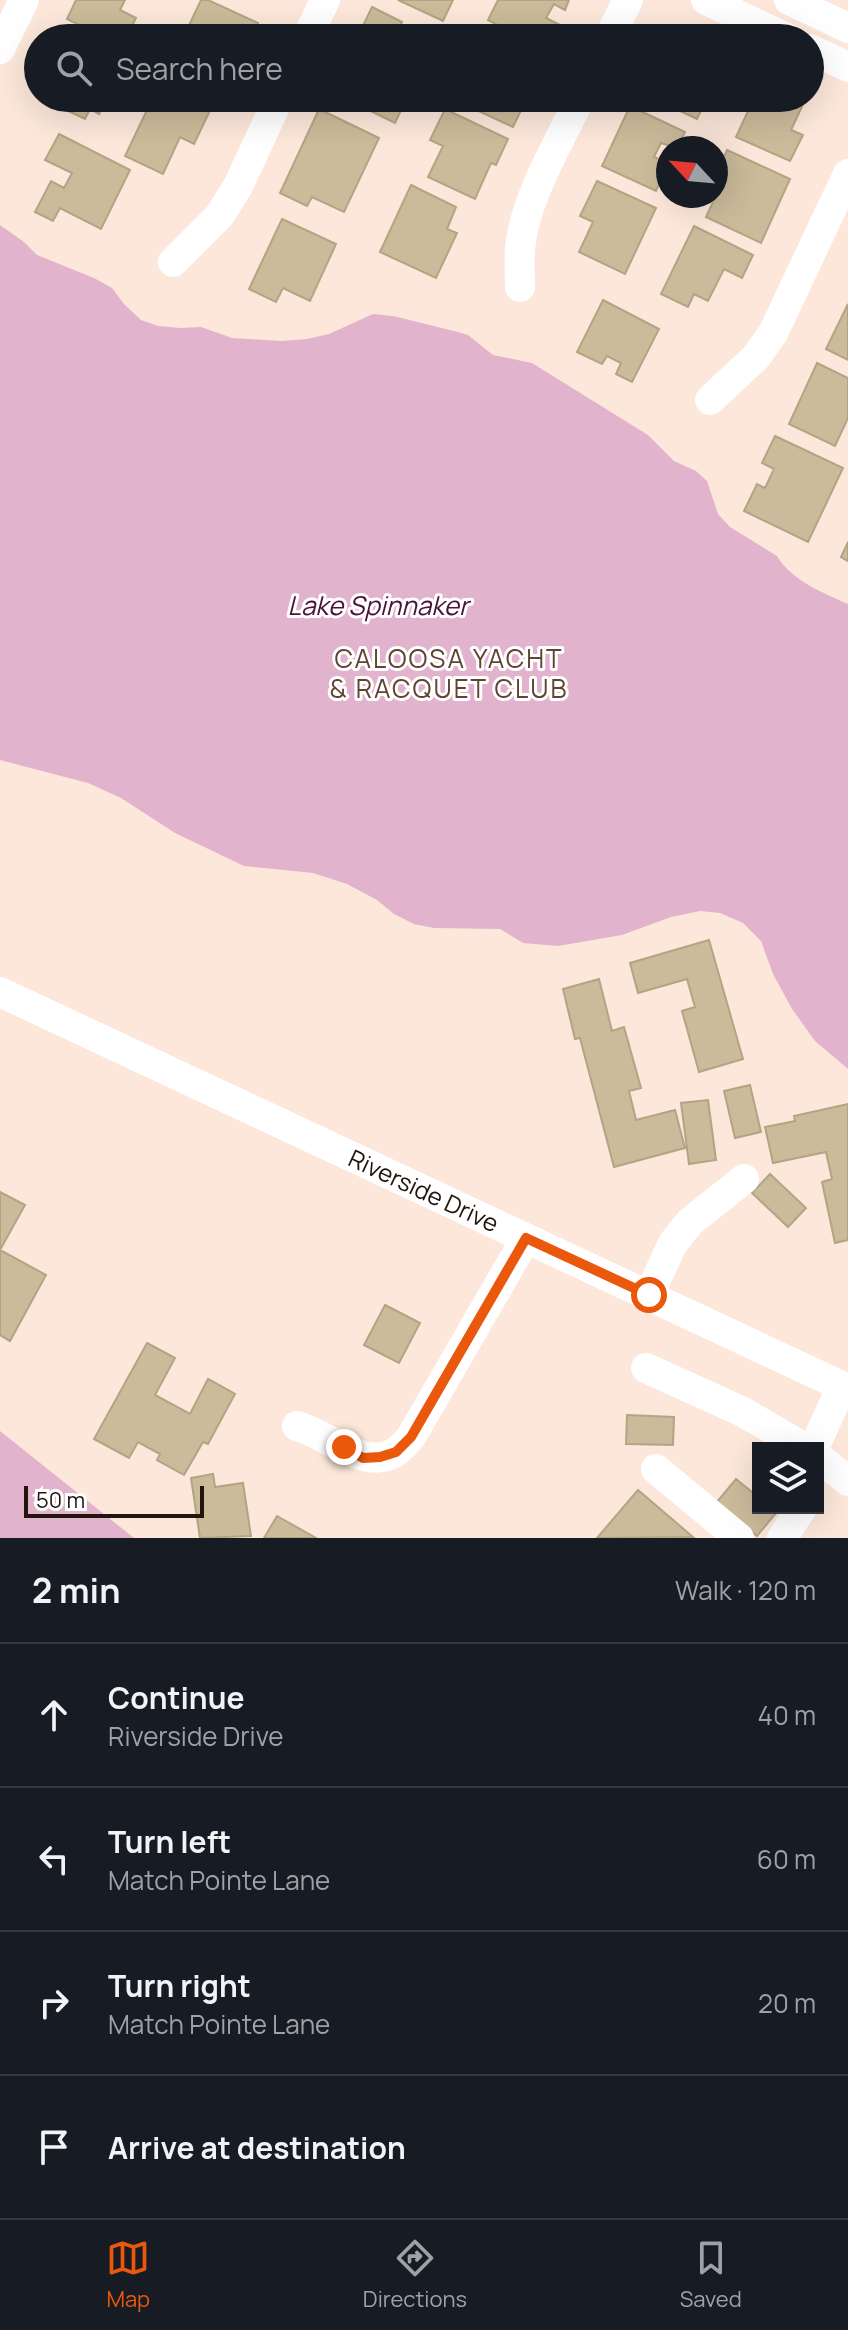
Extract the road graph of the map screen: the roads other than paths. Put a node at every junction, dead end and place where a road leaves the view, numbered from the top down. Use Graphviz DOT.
graph roads {
  1 [pos="24,0"];
  2 [pos="325,0"];
  3 [pos="628,0"];
  4 [pos="706,0"];
  5 [pos="789,0"];
  6 [pos="314,24"];
  7 [pos="616,24"];
  8 [pos="757,24"];
  9 [pos="848,28"];
  10 [pos="0,49"];
  11 [pos="824,56"];
  12 [pos="848,67"];
  13 [pos="272,112"];
  14 [pos="573,112"];
  15 [pos="848,174"];
  16 [pos="173,262"];
  17 [pos="520,287"];
  18 [pos="710,400"];
  19 [pos="0,992"];
  20 [pos="744,1179"];
  21 [pos="526,1238"];
  22 [pos="649,1295"];
  23 [pos="646,1368"];
  24 [pos="845,1387"];
  25 [pos="297,1426"];
  26 [pos="795,1442"];
  27 [pos="817,1442"];
  28 [pos="824,1462"];
  29 [pos="656,1469"];
  30 [pos="848,1481"];
  31 [pos="798,1514"];
  32 [pos="739,1538"];
  33 [pos="782,1538"];
  1 -- 10 [label="street"];
  2 -- 6 [label="street"];
  3 -- 7 [label="street"];
  4 -- 8 [label="street"];
  5 -- 9 [label="street"];
  11 -- 12 [label="street"];
  13 -- 16 [label="street"];
  14 -- 17 [label="street"];
  15 -- 18 [label="street"];
  19 -- 21 [label="street, Riverside Drive"];
  20 -- 22 [label="street"];
  21 -- 22 [label="street, Riverside Drive"];
  21 -- 25 [label="street"];
  22 -- 24 [label="street, Riverside Drive"];
  23 -- 26 [label="street"];
  24 -- 27 [label="street"];
  28 -- 30 [label="street"];
  29 -- 32 [label="street"];
  31 -- 33 [label="street"];
}
